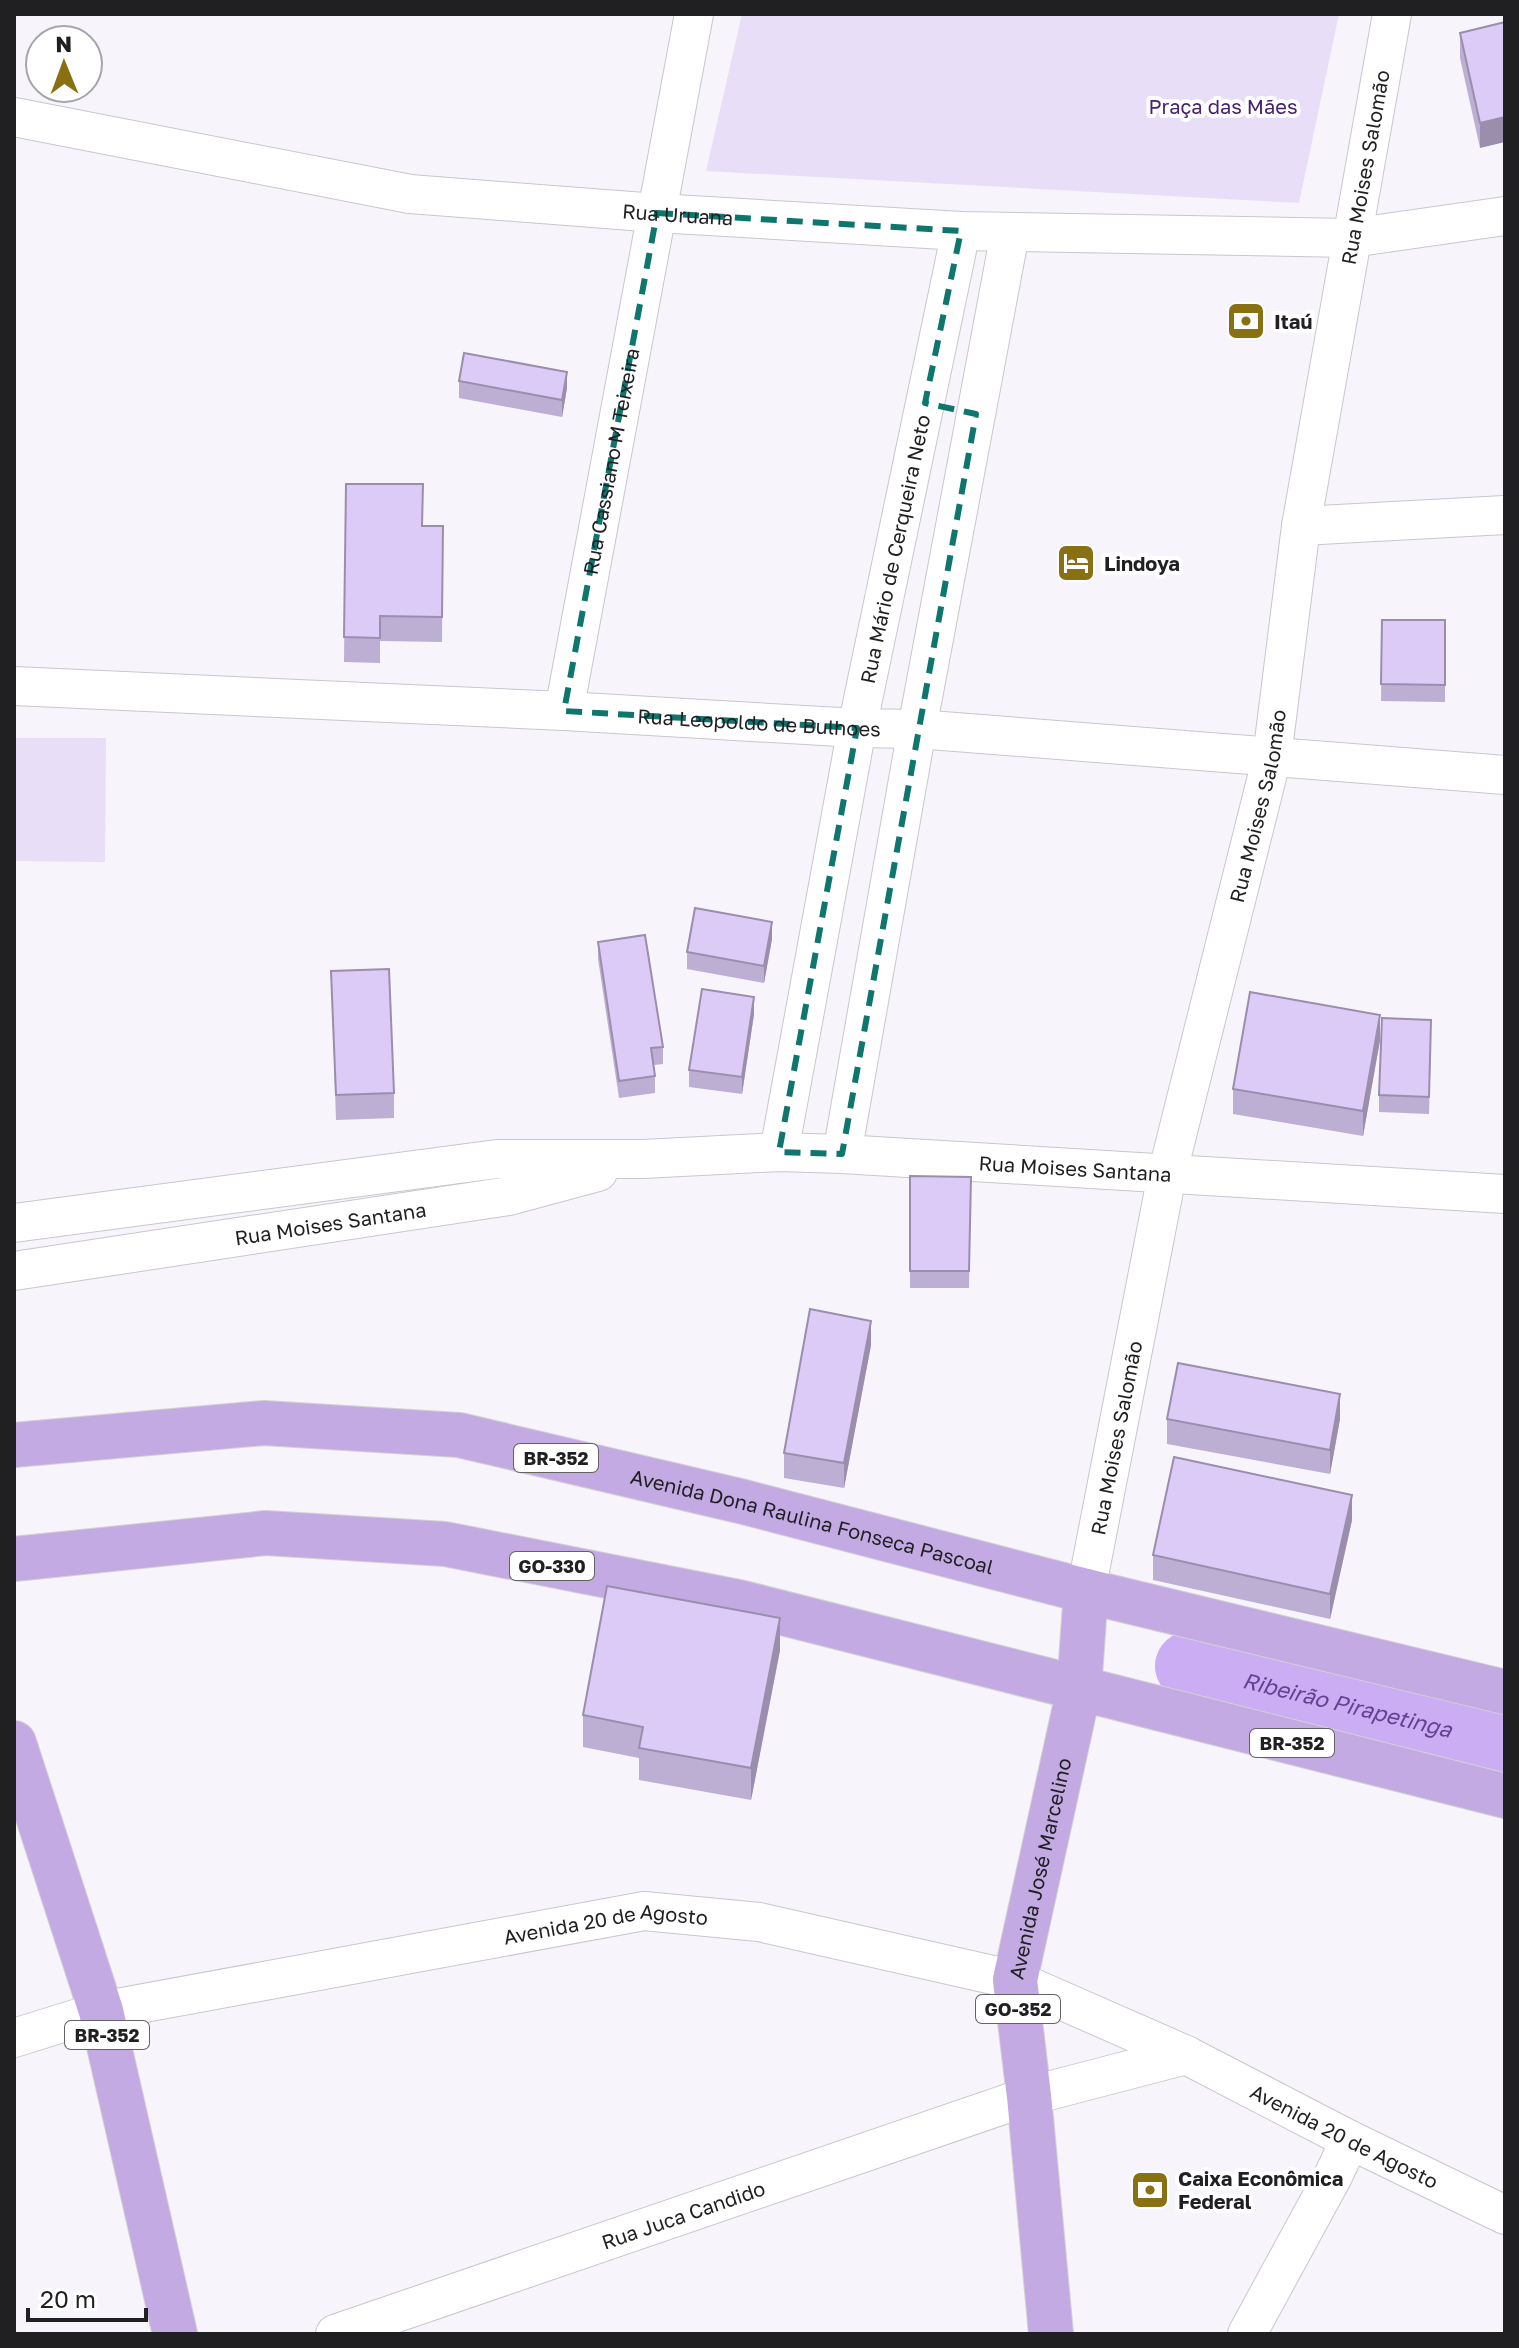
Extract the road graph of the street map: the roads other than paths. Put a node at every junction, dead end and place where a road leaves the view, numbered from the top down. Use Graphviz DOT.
graph roads {
  1 [pos="694,14"];
  2 [pos="1392,14"];
  3 [pos="14,117"];
  4 [pos="657,213"];
  5 [pos="1505,216"];
  6 [pos="961,231"];
  7 [pos="1010,233"];
  8 [pos="1351,238"];
  9 [pos="925,403"];
  10 [pos="976,414"];
  11 [pos="1505,515"];
  12 [pos="1301,526"];
  13 [pos="14,686"];
  14 [pos="564,711"];
  15 [pos="857,728"];
  16 [pos="917,729"];
  17 [pos="1272,757"];
  18 [pos="1505,775"];
  19 [pos="779,1152"];
  20 [pos="842,1154"];
  21 [pos="643,1159"];
  22 [pos="1167,1175"];
  23 [pos="1505,1194"];
  24 [pos="14,1223"];
  25 [pos="14,1271"];
  26 [pos="14,1445"];
  27 [pos="14,1559"];
  28 [pos="1086,1591"];
  29 [pos="1079,1689"];
  30 [pos="1505,1692"];
  31 [pos="14,1743"];
  32 [pos="1505,1796"];
  33 [pos="1015,1980"];
  34 [pos="101,2011"];
  35 [pos="14,2038"];
  36 [pos="1186,2055"];
  37 [pos="1029,2096"];
  38 [pos="1350,2140"];
  39 [pos="1505,2215"];
  40 [pos="175,2334"];
  41 [pos="335,2334"];
  42 [pos="1051,2334"];
  43 [pos="1247,2334"];
  1 -- 4 [label="street, Rua Cassiano M Teixeira"];
  2 -- 8 [label="street, Rua Moises Salomão"];
  3 -- 4 [label="street, Rua Uruana"];
  4 -- 6 [label="street, Rua Uruana"];
  4 -- 14 [label="street, Rua Cassiano M Teixeira"];
  5 -- 8 [label="street, Rua Uruana"];
  6 -- 7 [label="street, Rua Uruana"];
  6 -- 9 [label="street, Rua Mário de Cerqueira Neto"];
  7 -- 8 [label="street, Rua Uruana"];
  7 -- 10 [label="street"];
  8 -- 12 [label="street, Rua Moises Salomão"];
  9 -- 10 [label="street"];
  9 -- 15 [label="street, Rua Mário de Cerqueira Neto"];
  10 -- 16 [label="street"];
  11 -- 12 [label="street"];
  12 -- 17 [label="street, Rua Moises Salomão"];
  13 -- 14 [label="street, Rua Leopoldo de Bulhoes"];
  14 -- 15 [label="street, Rua Leopoldo de Bulhoes"];
  15 -- 16 [label="street, Rua Leopoldo de Bulhoes"];
  15 -- 19 [label="street, Rua Mário de Cerqueira Neto"];
  16 -- 17 [label="street, Rua Leopoldo de Bulhoes"];
  16 -- 20 [label="street"];
  17 -- 18 [label="street, Rua Leopoldo de Bulhoes"];
  17 -- 22 [label="street, Rua Moises Salomão"];
  19 -- 20 [label="street, Rua Moises Santana"];
  19 -- 21 [label="street, Rua Moises Santana"];
  20 -- 22 [label="street, Rua Moises Santana"];
  21 -- 24 [label="street, Rua Moises Santana"];
  21 -- 25 [label="street, Rua Moises Santana"];
  22 -- 23 [label="street, Rua Moises Santana"];
  22 -- 28 [label="street, Rua Moises Salomão"];
  26 -- 28 [label="main road, Avenida Dona Raulina Fonseca Pascoal / BR-352"];
  27 -- 29 [label="main road, GO-330"];
  28 -- 29 [label="main road, Avenida José Marcelino"];
  28 -- 30 [label="main road, Avenida Dona Raulina Fonseca Pascoal / BR-352"];
  29 -- 32 [label="main road, BR-352"];
  29 -- 33 [label="main road, Avenida José Marcelino / GO-352"];
  31 -- 34 [label="main road, BR-352"];
  33 -- 34 [label="street, Avenida 20 de Agosto"];
  33 -- 36 [label="street, Avenida 20 de Agosto"];
  33 -- 37 [label="main road, Avenida José Marcelino / GO-352"];
  34 -- 35 [label="street, Avenida 20 de Agosto"];
  34 -- 40 [label="main road, BR-352"];
  36 -- 37 [label="street"];
  36 -- 38 [label="street, Avenida 20 de Agosto"];
  37 -- 41 [label="street, Rua Juca Candido"];
  37 -- 42 [label="main road, Avenida José Marcelino / GO-352"];
  38 -- 39 [label="street, Avenida 20 de Agosto"];
  38 -- 43 [label="street"];
}
